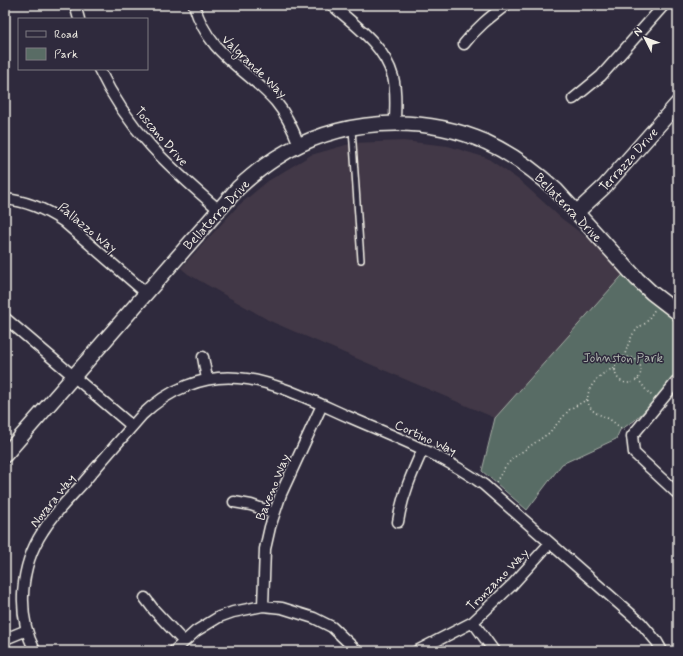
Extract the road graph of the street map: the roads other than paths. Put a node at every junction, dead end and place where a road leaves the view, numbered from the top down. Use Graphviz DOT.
graph roads {
  1 [pos="75,5"];
  2 [pos="194,5"];
  3 [pos="332,5"];
  4 [pos="506,5"];
  5 [pos="664,5"];
  6 [pos="79,18"];
  7 [pos="464,44"];
  8 [pos="100,70"];
  9 [pos="574,99"];
  10 [pos="678,103"];
  11 [pos="396,123"];
  12 [pos="352,128"];
  13 [pos="299,145"];
  14 [pos="5,199"];
  15 [pos="218,209"];
  16 [pos="576,213"];
  17 [pos="361,260"];
  18 [pos="146,293"];
  19 [pos="678,313"];
  20 [pos="5,318"];
  21 [pos="203,357"];
  22 [pos="73,376"];
  23 [pos="207,379"];
  24 [pos="678,380"];
  25 [pos="322,405"];
  26 [pos="132,426"];
  27 [pos="422,449"];
  28 [pos="5,455"];
  29 [pos="678,494"];
  30 [pos="234,502"];
  31 [pos="274,513"];
  32 [pos="398,522"];
  33 [pos="550,543"];
  34 [pos="145,598"];
  35 [pos="263,606"];
  36 [pos="473,622"];
  37 [pos="27,630"];
  38 [pos="5,639"];
  39 [pos="183,642"];
  40 [pos="35,651"];
  41 [pos="174,651"];
  42 [pos="357,651"];
  43 [pos="417,651"];
  44 [pos="494,651"];
  45 [pos="662,651"];
  1 -- 6 [label="street"];
  2 -- 13 [label="street, Valgrande Way"];
  3 -- 11 [label="street"];
  4 -- 7 [label="street"];
  5 -- 9 [label="street"];
  8 -- 15 [label="street, Toscano Drive"];
  10 -- 16 [label="street, Terrazzo Drive"];
  11 -- 12 [label="street, Bellaterra Drive"];
  11 -- 16 [label="street, Bellaterra Drive"];
  12 -- 13 [label="street, Bellaterra Drive"];
  12 -- 17 [label="lane"];
  13 -- 15 [label="street, Bellaterra Drive"];
  14 -- 18 [label="street, Pallazzo Way"];
  15 -- 18 [label="street, Bellaterra Drive"];
  16 -- 19 [label="street, Bellaterra Drive"];
  18 -- 22 [label="street, Bellaterra Drive"];
  20 -- 22 [label="street"];
  21 -- 23 [label="street"];
  22 -- 26 [label="street"];
  22 -- 28 [label="street, Bellaterra Drive"];
  23 -- 25 [label="street, Cortino Way"];
  23 -- 26 [label="street, Cortino Way"];
  24 -- 29 [label="street"];
  25 -- 27 [label="street, Cortino Way"];
  25 -- 31 [label="street, Baveno Way"];
  26 -- 37 [label="street, Novara Way"];
  27 -- 32 [label="street"];
  27 -- 33 [label="street, Cortino Way"];
  30 -- 31 [label="street"];
  31 -- 35 [label="street, Baveno Way"];
  33 -- 36 [label="street, Tronzano Way"];
  33 -- 45 [label="street, Cortino Way"];
  34 -- 39 [label="street"];
  35 -- 39 [label="street"];
  35 -- 42 [label="street"];
  36 -- 43 [label="street, Tronzano Way"];
  36 -- 44 [label="street"];
  37 -- 38 [label="street"];
  37 -- 40 [label="street, Novara Way"];
  39 -- 41 [label="street"];
}
